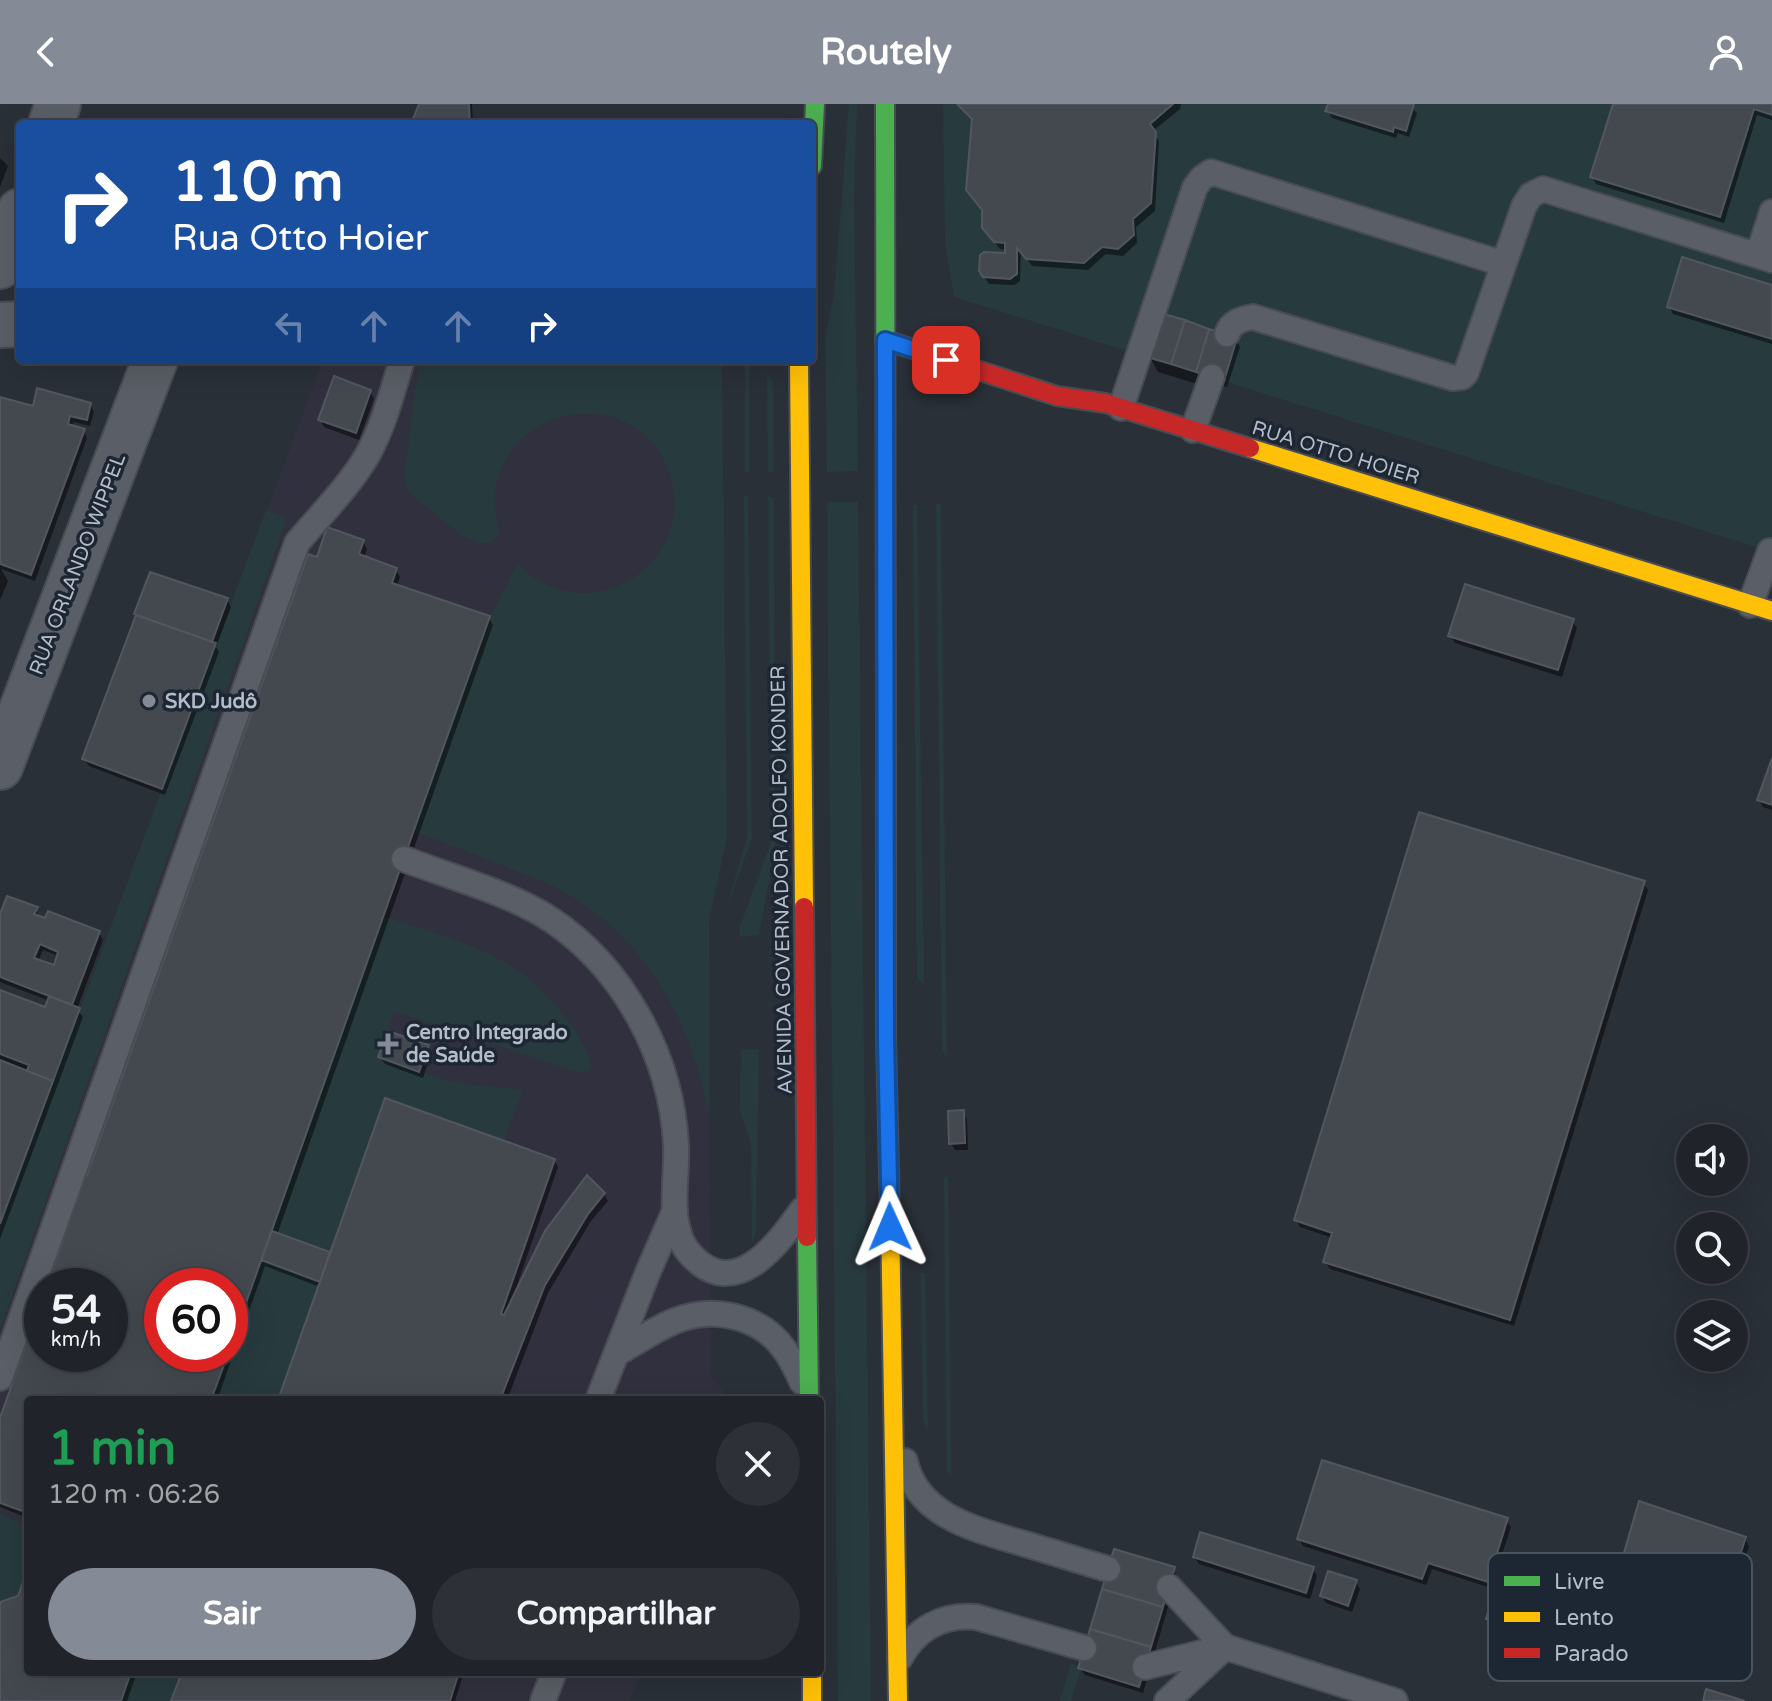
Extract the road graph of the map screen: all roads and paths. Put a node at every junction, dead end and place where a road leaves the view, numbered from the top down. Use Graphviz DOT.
graph roads {
  1 [pos="885,104"];
  2 [pos="1772,212"];
  3 [pos="16,222"];
  4 [pos="1765,257"];
  5 [pos="1504,264"];
  6 [pos="0,266"];
  7 [pos="1227,334"];
  8 [pos="885,340"];
  9 [pos="153,364"];
  10 [pos="401,364"];
  11 [pos="799,364"];
  12 [pos="1212,377"];
  13 [pos="1121,408"];
  14 [pos="1193,430"];
  15 [pos="1770,551"];
  16 [pos="1761,608"];
  17 [pos="0,767"];
  18 [pos="404,859"];
  19 [pos="806,1205"];
  20 [pos="676,1208"];
  21 [pos="617,1353"];
  22 [pos="0,1378"];
  23 [pos="600,1396"];
  24 [pos="808,1396"];
  25 [pos="809,1396"];
  26 [pos="895,1416"];
  27 [pos="1108,1569"];
  28 [pos="1169,1587"];
  29 [pos="1225,1647"];
  30 [pos="1084,1648"];
  31 [pos="1145,1667"];
  32 [pos="552,1676"];
  33 [pos="812,1676"];
  34 [pos="898,1676"];
  35 [pos="1363,1696"];
  36 [pos="543,1701"];
  37 [pos="812,1701"];
  38 [pos="898,1701"];
  39 [pos="1167,1701"];
  40 [pos="1395,1701"];
  1 -- 8 [label="main road"];
  2 -- 4 [label="lane"];
  3 -- 6 [label="street"];
  4 -- 5 [label="lane"];
  5 -- 7 [label="lane"];
  5 -- 13 [label="lane"];
  8 -- 13 [label="main road, RUA OTTO HOIER"];
  8 -- 26 [label="main road"];
  9 -- 17 [label="street, RUA ORLANDO WIPPEL"];
  10 -- 22 [label="lane"];
  11 -- 19 [label="main road, AVENIDA GOVERNADOR ADOLFO KONDER"];
  12 -- 14 [label="lane"];
  13 -- 14 [label="main road, RUA OTTO HOIER"];
  14 -- 16 [label="main road, RUA OTTO HOIER"];
  15 -- 16 [label="lane"];
  18 -- 20 [label="lane"];
  19 -- 20 [label="lane"];
  19 -- 25 [label="main road, AVENIDA GOVERNADOR ADOLFO KONDER"];
  20 -- 21 [label="lane"];
  21 -- 23 [label="lane"];
  21 -- 24 [label="lane"];
  26 -- 27 [label="lane"];
  26 -- 34 [label="main road"];
  28 -- 29 [label="lane"];
  29 -- 31 [label="lane"];
  29 -- 35 [label="lane"];
  29 -- 39 [label="lane"];
  30 -- 34 [label="lane"];
  32 -- 36 [label="lane"];
  33 -- 37 [label="main road"];
  34 -- 38 [label="main road"];
  35 -- 40 [label="lane"];
}
